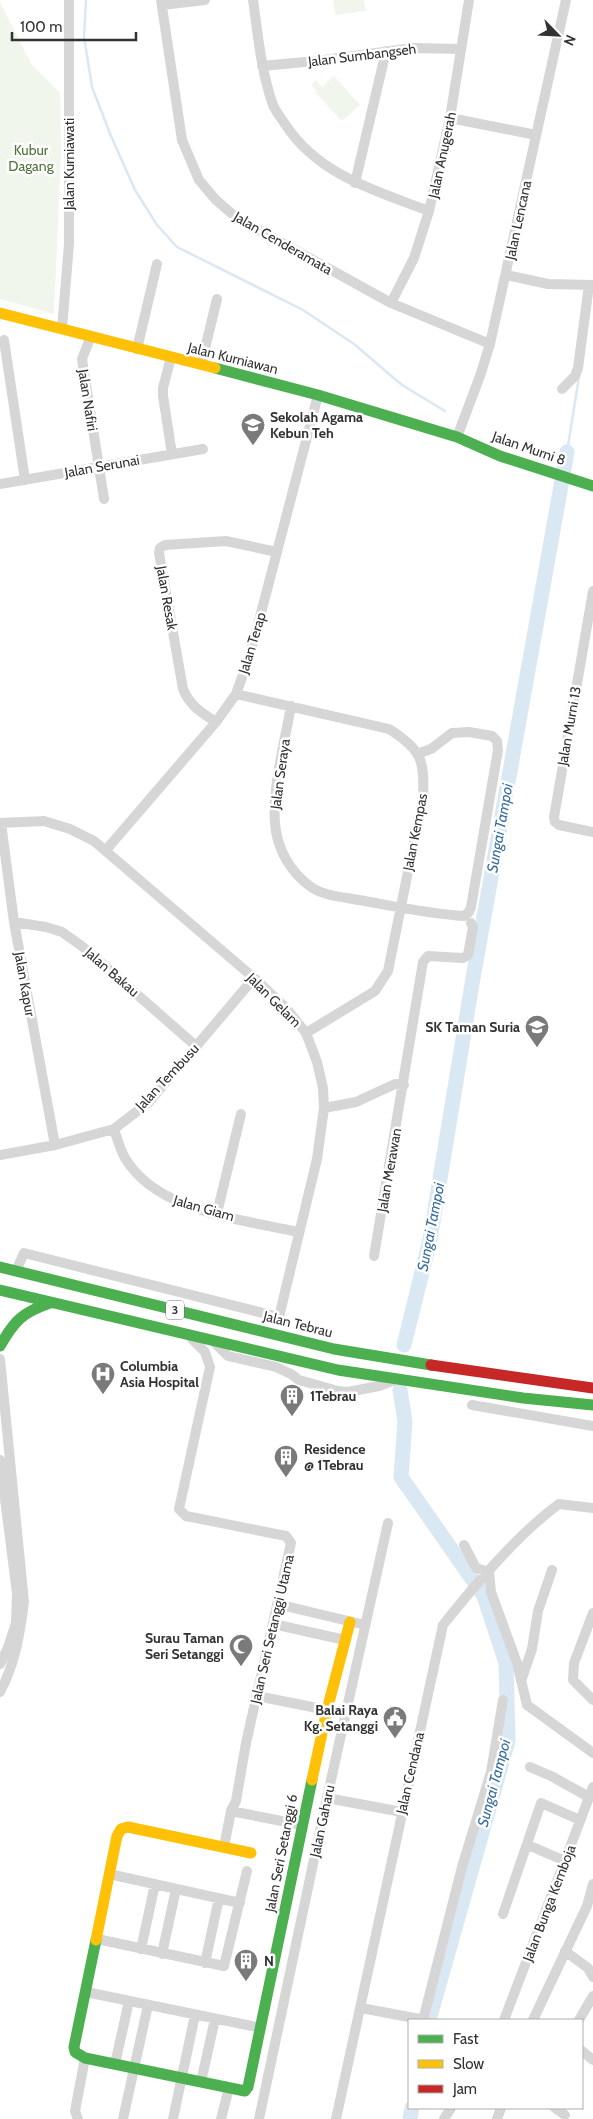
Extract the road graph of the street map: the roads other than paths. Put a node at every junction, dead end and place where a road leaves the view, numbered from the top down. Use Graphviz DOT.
graph roads {
  1 [pos="68,0"];
  2 [pos="205,0"];
  3 [pos="253,0"];
  4 [pos="469,0"];
  5 [pos="566,0"];
  6 [pos="162,2"];
  7 [pos="461,49"];
  8 [pos="386,51"];
  9 [pos="262,66"];
  10 [pos="450,118"];
  11 [pos="536,135"];
  12 [pos="356,183"];
  13 [pos="429,211"];
  14 [pos="157,264"];
  15 [pos="506,275"];
  16 [pos="591,285"];
  17 [pos="217,300"];
  18 [pos="391,304"];
  19 [pos="0,312"];
  20 [pos="62,329"];
  21 [pos="91,336"];
  22 [pos="4,340"];
  23 [pos="490,344"];
  24 [pos="137,348"];
  25 [pos="171,357"];
  26 [pos="201,365"];
  27 [pos="562,389"];
  28 [pos="318,395"];
  29 [pos="458,432"];
  30 [pos="203,449"];
  31 [pos="172,454"];
  32 [pos="99,466"];
  33 [pos="25,480"];
  34 [pos="0,484"];
  35 [pos="593,486"];
  36 [pos="104,499"];
  37 [pos="277,552"];
  38 [pos="593,592"];
  39 [pos="588,644"];
  40 [pos="236,694"];
  41 [pos="291,706"];
  42 [pos="216,722"];
  43 [pos="417,754"];
  44 [pos="0,823"];
  45 [pos="593,832"];
  46 [pos="106,850"];
  47 [pos="400,908"];
  48 [pos="14,922"];
  49 [pos="471,923"];
  50 [pos="254,978"];
  51 [pos="306,1033"];
  52 [pos="197,1047"];
  53 [pos="404,1085"];
  54 [pos="324,1108"];
  55 [pos="241,1114"];
  56 [pos="114,1129"];
  57 [pos="55,1145"];
  58 [pos="0,1155"];
  59 [pos="217,1214"];
  60 [pos="298,1232"];
  61 [pos="374,1256"];
  62 [pos="1,1267"];
  63 [pos="16,1271"];
  64 [pos="0,1282"];
  65 [pos="0,1290"];
  66 [pos="50,1302"];
  67 [pos="111,1317"];
  68 [pos="188,1335"];
  69 [pos="214,1342"];
  70 [pos="0,1346"];
  71 [pos="228,1356"];
  72 [pos="0,1359"];
  73 [pos="210,1367"];
  74 [pos="398,1380"];
  75 [pos="593,1388"];
  76 [pos="523,1398"];
  77 [pos="472,1405"];
  78 [pos="593,1405"];
  79 [pos="521,1414"];
  80 [pos="593,1426"];
  81 [pos="0,1460"];
  82 [pos="593,1508"];
  83 [pos="388,1523"];
  84 [pos="464,1545"];
  85 [pos="552,1570"];
  86 [pos="487,1574"];
  87 [pos="278,1604"];
  88 [pos="593,1614"];
  89 [pos="350,1622"];
  90 [pos="273,1624"];
  91 [pos="365,1625"];
  92 [pos="346,1640"];
  93 [pos="0,1664"];
  94 [pos="521,1682"];
  95 [pos="0,1692"];
  96 [pos="256,1696"];
  97 [pos="503,1700"];
  98 [pos="593,1700"];
  99 [pos="327,1710"];
  100 [pos="593,1753"];
  101 [pos="530,1767"];
  102 [pos="591,1792"];
  103 [pos="327,1798"];
  104 [pos="234,1812"];
  105 [pos="402,1812"];
  106 [pos="580,1820"];
  107 [pos="302,1825"];
  108 [pos="528,1845"];
  109 [pos="227,1848"];
  110 [pos="251,1853"];
  111 [pos="565,1861"];
  112 [pos="247,1871"];
  113 [pos="109,1874"];
  114 [pos="155,1884"];
  115 [pos="593,1884"];
  116 [pos="176,1889"];
  117 [pos="219,1898"];
  118 [pos="240,1903"];
  119 [pos="590,1909"];
  120 [pos="504,1914"];
  121 [pos="97,1940"];
  122 [pos="141,1949"];
  123 [pos="566,1951"];
  124 [pos="162,1954"];
  125 [pos="205,1963"];
  126 [pos="593,1977"];
  127 [pos="86,1992"];
  128 [pos="593,1996"];
  129 [pos="129,2001"];
  130 [pos="148,2005"];
  131 [pos="360,2008"];
  132 [pos="195,2015"];
  133 [pos="215,2019"];
  134 [pos="419,2019"];
  135 [pos="424,2019"];
  136 [pos="504,2019"];
  137 [pos="533,2019"];
  138 [pos="580,2019"];
  139 [pos="261,2028"];
  140 [pos="583,2052"];
  141 [pos="85,2058"];
  142 [pos="593,2060"];
  143 [pos="115,2064"];
  144 [pos="134,2068"];
  145 [pos="182,2078"];
  146 [pos="201,2082"];
  147 [pos="229,2088"];
  148 [pos="556,2109"];
  149 [pos="564,2115"];
  150 [pos="78,2119"];
  151 [pos="124,2119"];
  152 [pos="173,2119"];
  153 [pos="221,2119"];
  154 [pos="259,2119"];
  155 [pos="336,2119"];
  1 -- 20 [label="street, Jalan Kurniawati"];
  2 -- 6 [label="street"];
  3 -- 9 [label="street"];
  4 -- 7 [label="street, Jalan Anugerah"];
  5 -- 11 [label="street, Jalan Lencana"];
  6 -- 18 [label="street, Jalan Cenderamata"];
  7 -- 8 [label="street, Jalan Sumbangseh"];
  7 -- 10 [label="street, Jalan Anugerah"];
  8 -- 9 [label="street, Jalan Sumbangseh"];
  8 -- 12 [label="street"];
  9 -- 12 [label="street"];
  10 -- 11 [label="street"];
  10 -- 13 [label="street, Jalan Anugerah"];
  11 -- 15 [label="street, Jalan Lencana"];
  12 -- 13 [label="street"];
  13 -- 18 [label="street, Jalan Anugerah"];
  14 -- 24 [label="street"];
  15 -- 16 [label="street"];
  15 -- 23 [label="street, Jalan Lencana"];
  16 -- 27 [label="street"];
  17 -- 26 [label="street"];
  18 -- 23 [label="street, Jalan Cenderamata"];
  19 -- 20 [label="main road, Jalan Kurniawan"];
  20 -- 21 [label="main road, Jalan Kurniawan"];
  21 -- 24 [label="main road, Jalan Kurniawan"];
  21 -- 32 [label="street, Jalan Nafiri"];
  22 -- 33 [label="street"];
  23 -- 29 [label="street, Jalan Lencana"];
  24 -- 25 [label="main road, Jalan Kurniawan"];
  25 -- 26 [label="main road, Jalan Kurniawan"];
  25 -- 31 [label="street"];
  26 -- 28 [label="main road, Jalan Kurniawan"];
  28 -- 29 [label="main road, Jalan Kurniawan"];
  28 -- 37 [label="street, Jalan Terap"];
  29 -- 35 [label="main road, Jalan Murni 8"];
  30 -- 31 [label="street, Jalan Serunai"];
  31 -- 32 [label="street, Jalan Serunai"];
  32 -- 33 [label="street, Jalan Serunai"];
  32 -- 36 [label="street, Jalan Nafiri"];
  33 -- 34 [label="street, Jalan Serunai"];
  37 -- 40 [label="street, Jalan Terap"];
  37 -- 42 [label="street, Jalan Resak"];
  38 -- 39 [label="street, Jalan Murni 13"];
  39 -- 45 [label="street, Jalan Murni 13"];
  40 -- 41 [label="street, Jalan Kempas"];
  40 -- 42 [label="street, Jalan Terap"];
  41 -- 43 [label="street, Jalan Kempas"];
  41 -- 47 [label="street, Jalan Seraya"];
  42 -- 46 [label="street, Jalan Terap"];
  43 -- 47 [label="street, Jalan Kempas"];
  43 -- 47 [label="street, Jalan Seraya"];
  44 -- 46 [label="street, Jalan Gelam"];
  44 -- 48 [label="street, Jalan Kapur"];
  46 -- 50 [label="street, Jalan Gelam"];
  47 -- 51 [label="street, Jalan Kempas"];
  48 -- 52 [label="street, Jalan Bakau"];
  48 -- 57 [label="street, Jalan Kapur"];
  49 -- 53 [label="street, Jalan Merawan"];
  50 -- 51 [label="street, Jalan Gelam"];
  50 -- 52 [label="street, Jalan Tembusu"];
  51 -- 54 [label="street, Jalan Gelam"];
  52 -- 56 [label="street, Jalan Tembusu"];
  53 -- 54 [label="street"];
  53 -- 61 [label="street, Jalan Merawan"];
  54 -- 60 [label="street, Jalan Gelam"];
  55 -- 59 [label="street"];
  56 -- 57 [label="street, Jalan Tembusu"];
  56 -- 59 [label="street, Jalan Giam"];
  57 -- 58 [label="street, Jalan Tembusu"];
  59 -- 60 [label="street, Jalan Giam"];
  60 -- 63 [label="street, Jalan Gelam"];
  62 -- 63 [label="main road, Jalan Tebrau / 3"];
  63 -- 75 [label="main road, Jalan Tebrau / 3"];
  64 -- 67 [label="main road"];
  65 -- 66 [label="main road, 3"];
  66 -- 67 [label="main road, 3"];
  66 -- 70 [label="main road"];
  67 -- 68 [label="main road, 3"];
  68 -- 69 [label="main road, 3"];
  68 -- 73 [label="street"];
  69 -- 71 [label="street"];
  69 -- 74 [label="main road, 3"];
  71 -- 73 [label="street"];
  71 -- 74 [label="street"];
  72 -- 95 [label="street"];
  73 -- 87 [label="street, Jalan Seri Setanggi Utama"];
  74 -- 76 [label="main road, 3"];
  76 -- 78 [label="main road, 3"];
  76 -- 79 [label="street"];
  77 -- 79 [label="street"];
  79 -- 80 [label="street"];
  81 -- 93 [label="street"];
  82 -- 86 [label="street, Jalan Cendana"];
  83 -- 91 [label="street, Jalan Gaharu"];
  84 -- 86 [label="street"];
  85 -- 94 [label="street"];
  86 -- 94 [label="street"];
  86 -- 105 [label="street, Jalan Cendana"];
  87 -- 89 [label="street"];
  87 -- 90 [label="street, Jalan Seri Setanggi Utama"];
  88 -- 98 [label="street"];
  89 -- 91 [label="street"];
  89 -- 92 [label="main road, Jalan Seri Setanggi 6"];
  90 -- 92 [label="street"];
  90 -- 96 [label="street, Jalan Seri Setanggi Utama"];
  91 -- 103 [label="street, Jalan Gaharu"];
  92 -- 99 [label="main road, Jalan Seri Setanggi 6"];
  94 -- 100 [label="street"];
  96 -- 99 [label="street"];
  96 -- 104 [label="street, Jalan Seri Setanggi Utama"];
  97 -- 135 [label="street"];
  99 -- 107 [label="main road, Jalan Seri Setanggi 6"];
  101 -- 102 [label="street"];
  102 -- 106 [label="street, Jalan Bunga Kemboja"];
  103 -- 105 [label="street"];
  103 -- 154 [label="street, Jalan Gaharu"];
  104 -- 107 [label="street"];
  104 -- 109 [label="street, Jalan Seri Setanggi Utama"];
  105 -- 131 [label="street, Jalan Cendana"];
  106 -- 108 [label="street"];
  106 -- 111 [label="street, Jalan Bunga Kemboja"];
  107 -- 139 [label="main road, Jalan Seri Setanggi 6"];
  108 -- 111 [label="street"];
  108 -- 120 [label="street"];
  109 -- 110 [label="main road"];
  109 -- 113 [label="main road"];
  111 -- 136 [label="street, Jalan Bunga Kemboja"];
  112 -- 118 [label="street"];
  113 -- 114 [label="street"];
  113 -- 121 [label="main road"];
  114 -- 116 [label="street"];
  114 -- 122 [label="street"];
  115 -- 119 [label="street"];
  116 -- 117 [label="street"];
  116 -- 124 [label="street"];
  117 -- 118 [label="street"];
  117 -- 125 [label="street"];
  118 -- 125 [label="street"];
  119 -- 123 [label="street"];
  121 -- 122 [label="street"];
  121 -- 127 [label="main road"];
  122 -- 124 [label="street"];
  123 -- 126 [label="street"];
  123 -- 137 [label="street"];
  124 -- 125 [label="street"];
  127 -- 129 [label="street"];
  127 -- 141 [label="main road"];
  128 -- 138 [label="street"];
  129 -- 130 [label="street"];
  129 -- 143 [label="street"];
  130 -- 132 [label="street"];
  130 -- 144 [label="street"];
  131 -- 134 [label="street"];
  131 -- 155 [label="street, Jalan Cendana"];
  132 -- 133 [label="street"];
  132 -- 145 [label="street"];
  133 -- 139 [label="street"];
  133 -- 146 [label="street"];
  139 -- 147 [label="main road, Jalan Seri Setanggi 6"];
  140 -- 142 [label="street"];
  141 -- 143 [label="main road"];
  141 -- 150 [label="street"];
  143 -- 144 [label="main road"];
  144 -- 145 [label="main road"];
  144 -- 151 [label="street"];
  145 -- 146 [label="main road"];
  145 -- 152 [label="street"];
  146 -- 147 [label="main road"];
  147 -- 153 [label="street"];
  148 -- 149 [label="street"];
}
